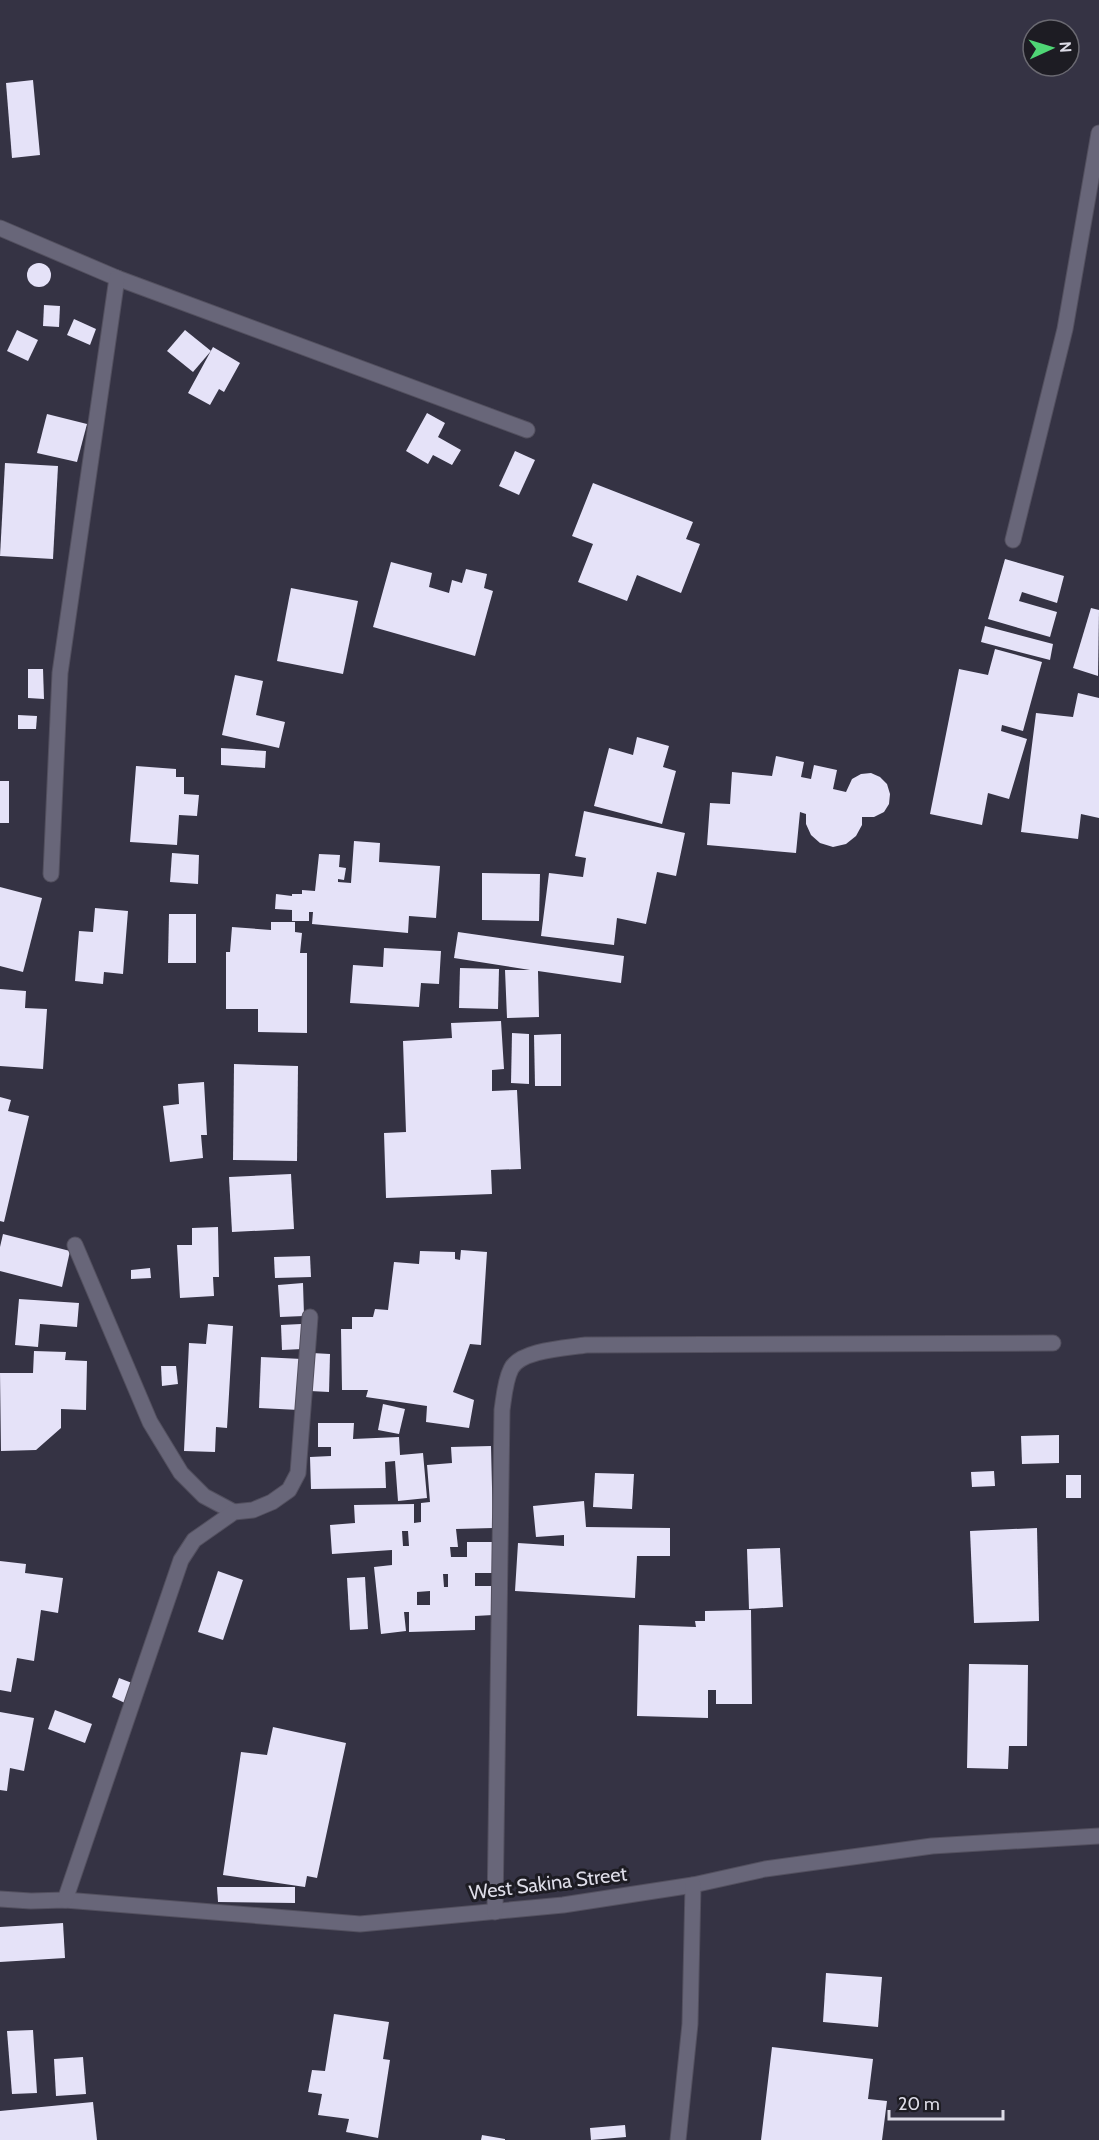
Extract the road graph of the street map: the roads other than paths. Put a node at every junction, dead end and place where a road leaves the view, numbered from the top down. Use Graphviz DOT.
graph roads {
  1 [pos="1099,133"];
  2 [pos="0,228"];
  3 [pos="117,278"];
  4 [pos="527,430"];
  5 [pos="1013,540"];
  6 [pos="51,874"];
  7 [pos="75,1245"];
  8 [pos="310,1317"];
  9 [pos="1053,1343"];
  10 [pos="234,1512"];
  11 [pos="1099,1836"];
  12 [pos="693,1885"];
  13 [pos="0,1899"];
  14 [pos="65,1900"];
  15 [pos="495,1912"];
  16 [pos="678,2140"];
  1 -- 5 [label="street"];
  2 -- 3 [label="street"];
  3 -- 4 [label="street"];
  3 -- 6 [label="street"];
  7 -- 10 [label="street"];
  8 -- 10 [label="street"];
  9 -- 15 [label="street"];
  10 -- 14 [label="street"];
  11 -- 12 [label="street, West Sakina Street"];
  12 -- 15 [label="street, West Sakina Street"];
  12 -- 16 [label="street"];
  13 -- 14 [label="street, West Sakina Street"];
  14 -- 15 [label="street, West Sakina Street"];
}
